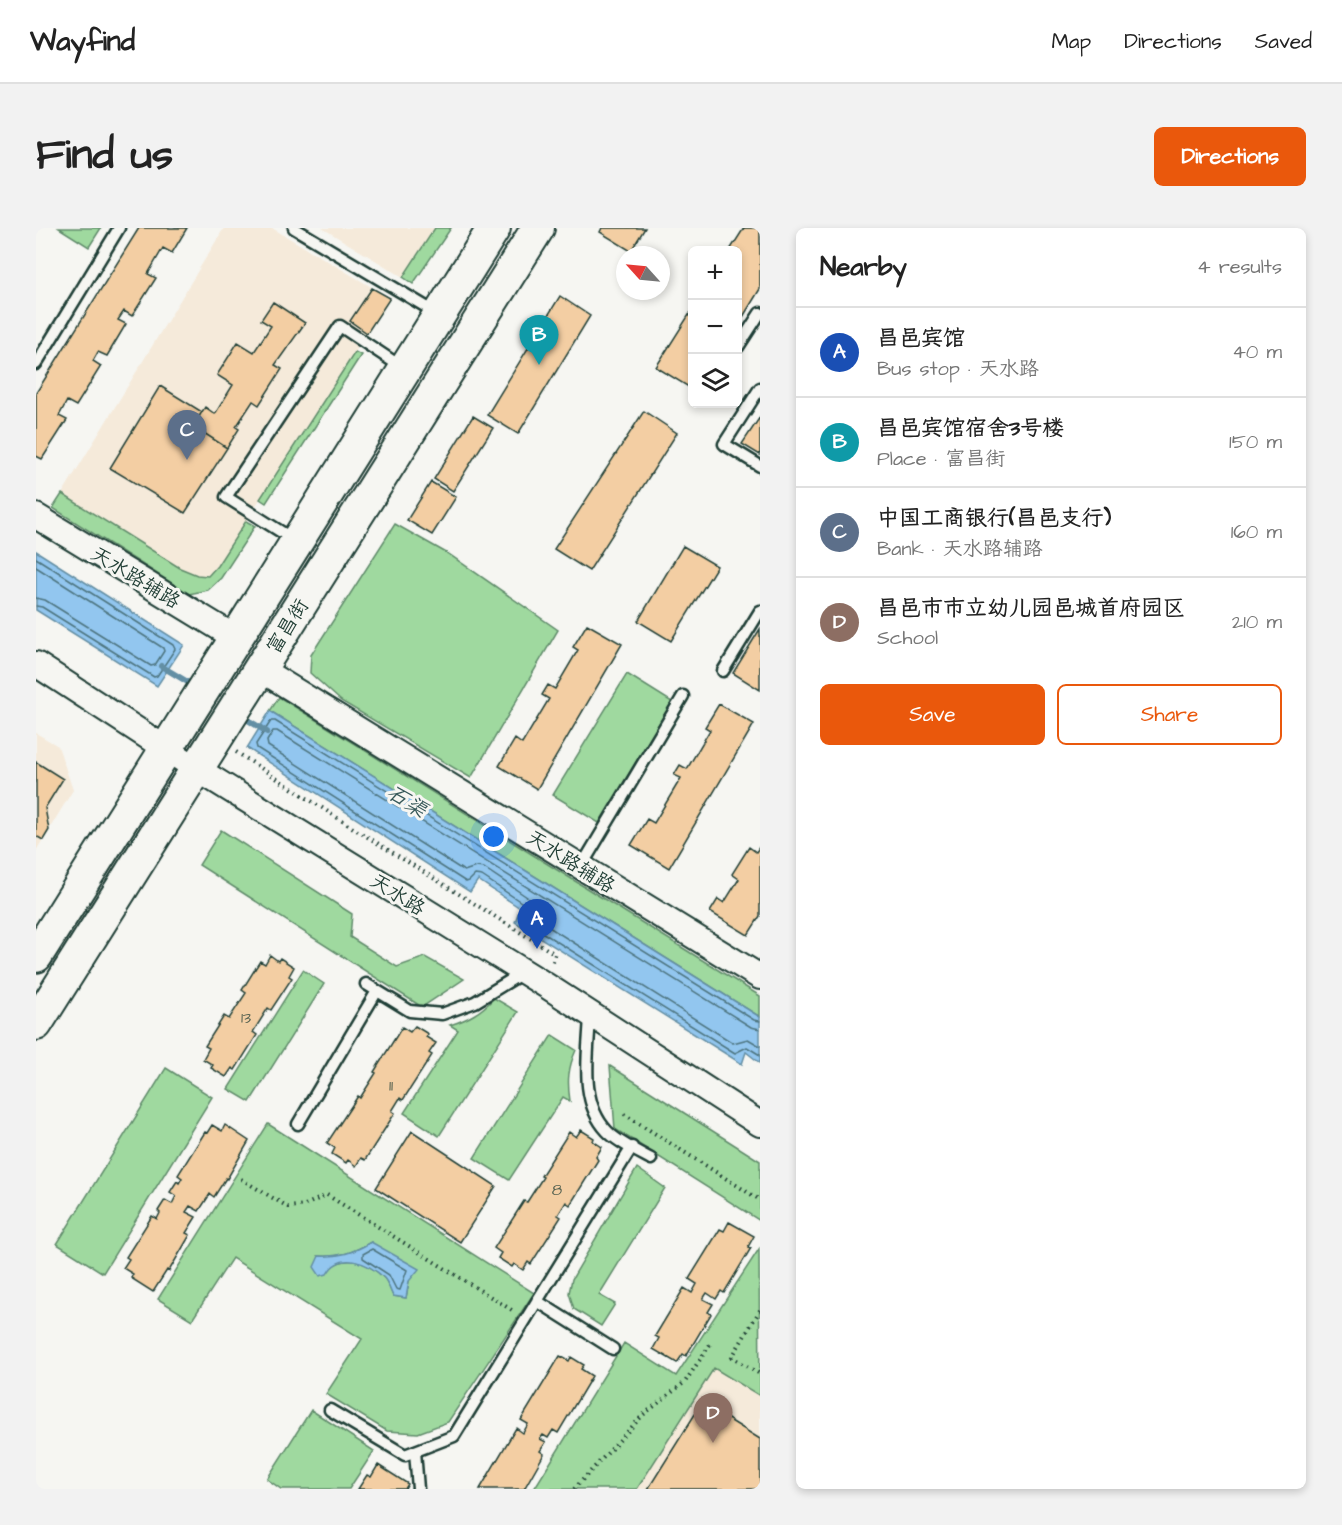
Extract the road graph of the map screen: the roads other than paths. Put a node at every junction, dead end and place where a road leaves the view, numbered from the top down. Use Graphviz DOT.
graph roads {
  1 [pos="119,228"];
  2 [pos="294,228"];
  3 [pos="494,228"];
  4 [pos="538,228"];
  5 [pos="760,313"];
  6 [pos="439,315"];
  7 [pos="742,341"];
  8 [pos="36,364"];
  9 [pos="405,369"];
  10 [pos="760,388"];
  11 [pos="760,466"];
  12 [pos="36,516"];
  13 [pos="297,542"];
  14 [pos="760,611"];
  15 [pos="229,649"];
  16 [pos="36,664"];
  17 [pos="723,671"];
  18 [pos="255,676"];
  19 [pos="683,696"];
  20 [pos="167,749"];
  21 [pos="197,769"];
  22 [pos="581,867"];
  23 [pos="36,955"];
  24 [pos="524,972"];
  25 [pos="760,977"];
  26 [pos="366,984"];
  27 [pos="377,991"];
  28 [pos="590,1014"];
  29 [pos="36,1024"];
  30 [pos="298,1124"];
  31 [pos="760,1124"];
  32 [pos="632,1148"];
  33 [pos="651,1159"];
  34 [pos="537,1301"];
  35 [pos="613,1349"];
  36 [pos="330,1410"];
  37 [pos="415,1451"];
  38 [pos="418,1489"];
  1 -- 8 [label="lane"];
  2 -- 6 [label="lane"];
  3 -- 6 [label="main road, 富昌街"];
  4 -- 18 [label="main road, 富昌街"];
  5 -- 7 [label="lane"];
  6 -- 9 [label="main road, 富昌街"];
  9 -- 13 [label="main road, 富昌街"];
  9 -- 13 [label="lane"];
  10 -- 11 [label="lane"];
  12 -- 15 [label="street, 天水路辅路"];
  13 -- 15 [label="main road, 富昌街"];
  14 -- 17 [label="lane"];
  15 -- 20 [label="main road, 富昌街"];
  16 -- 20 [label="street, 天水路"];
  18 -- 21 [label="main road, 富昌街"];
  18 -- 22 [label="street, 天水路辅路"];
  19 -- 22 [label="lane"];
  20 -- 21 [label="street, 天水路"];
  20 -- 23 [label="main road, 富昌街"];
  21 -- 24 [label="street, 天水路"];
  21 -- 29 [label="main road, 富昌街"];
  22 -- 25 [label="street, 天水路辅路"];
  24 -- 27 [label="lane"];
  24 -- 28 [label="street, 天水路"];
  26 -- 27 [label="lane"];
  27 -- 30 [label="lane"];
  28 -- 31 [label="street, 天水路"];
  28 -- 32 [label="lane"];
  32 -- 33 [label="lane"];
  32 -- 34 [label="lane"];
  34 -- 35 [label="lane"];
  34 -- 37 [label="lane"];
  36 -- 37 [label="lane"];
  37 -- 38 [label="lane"];
}
